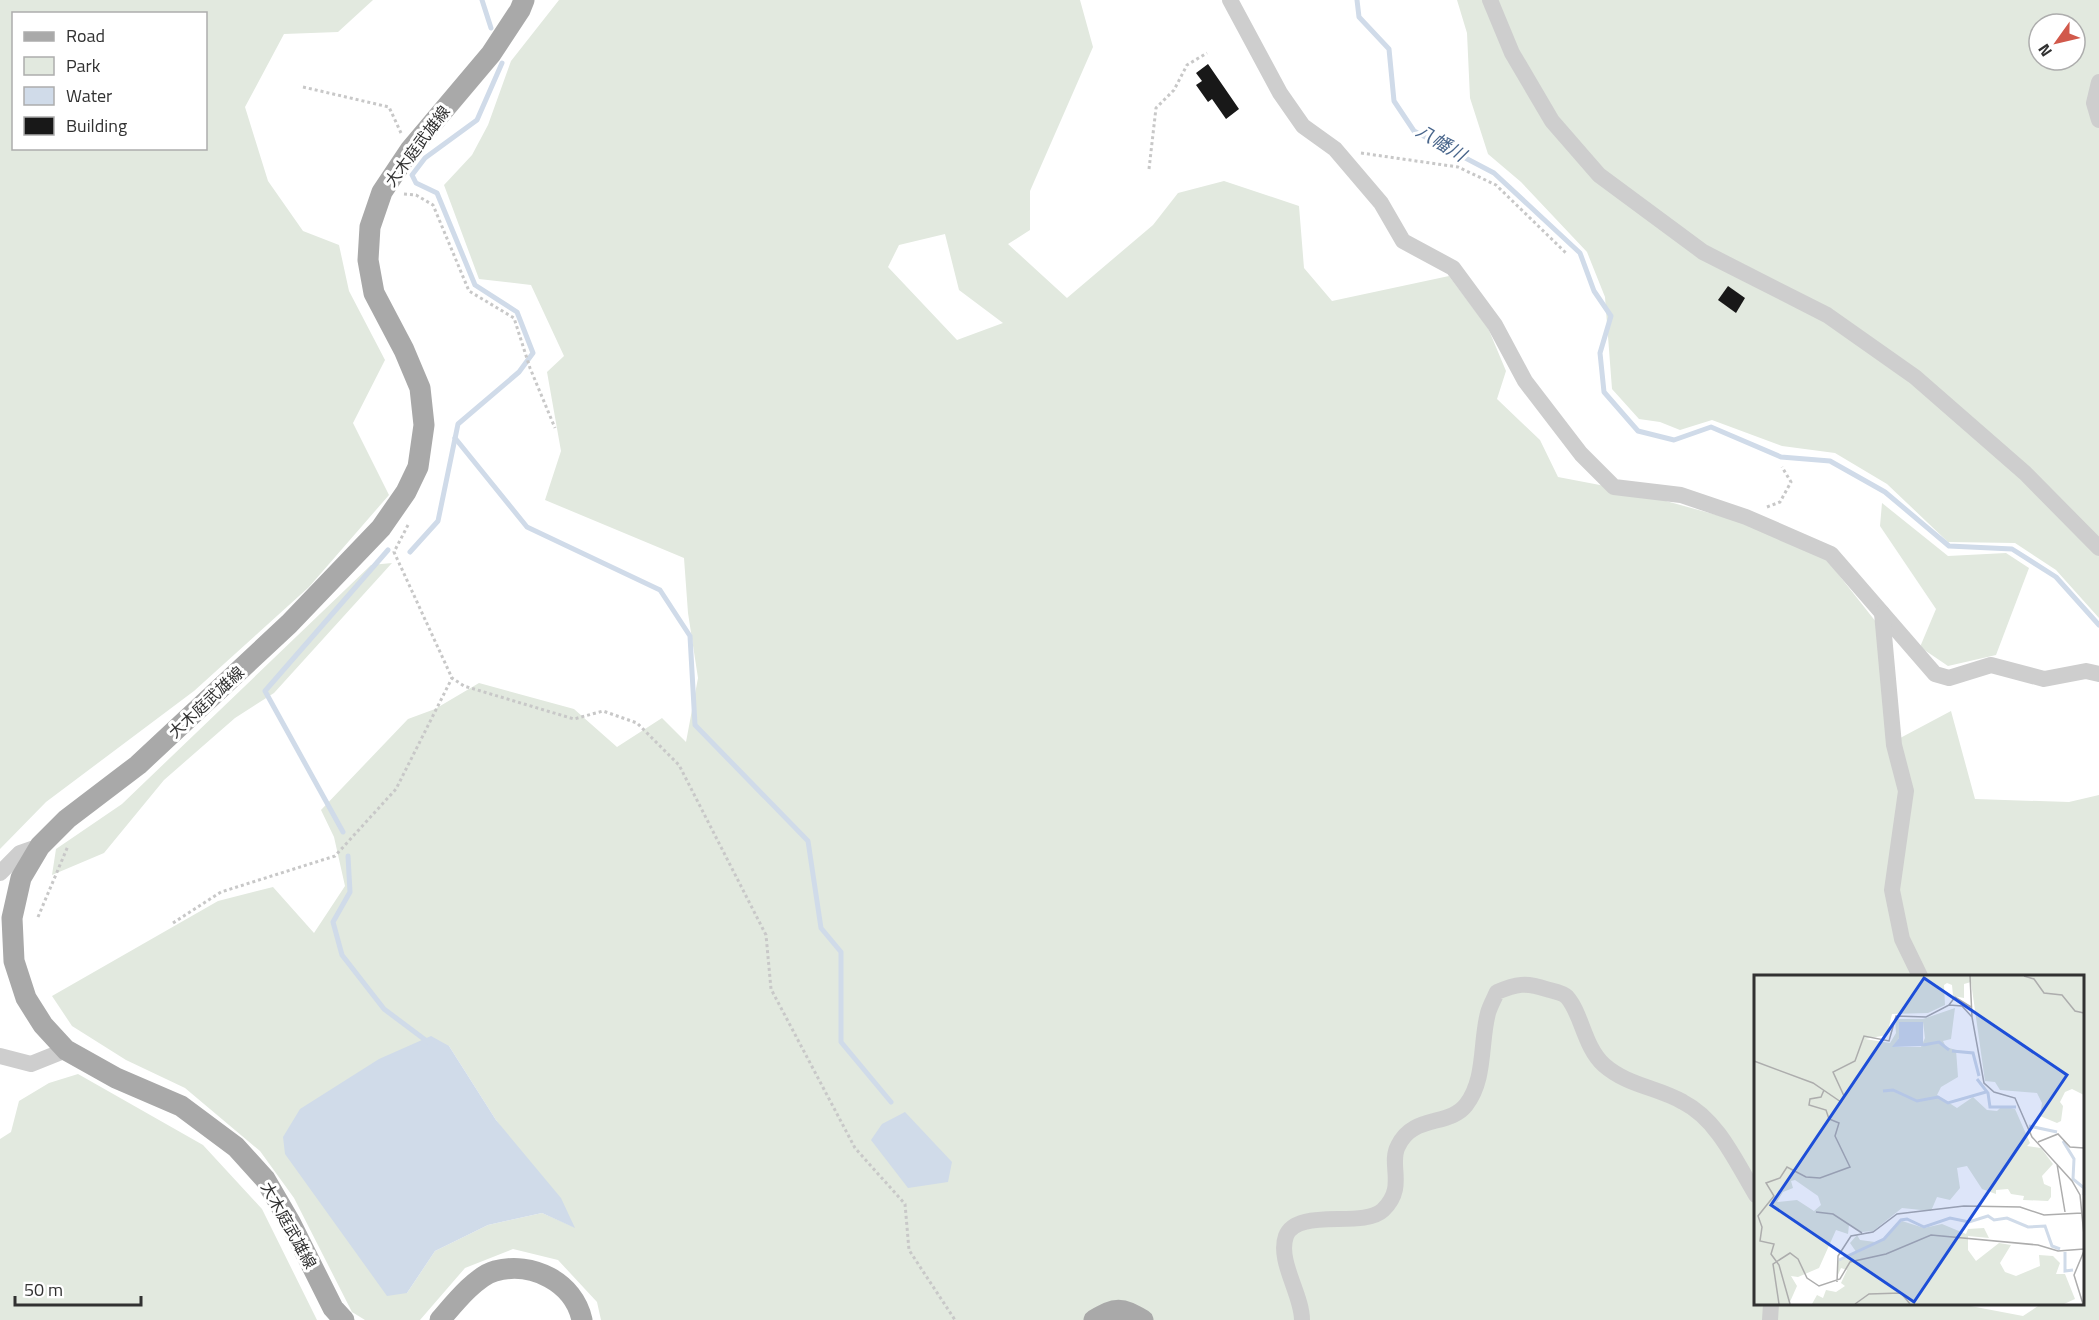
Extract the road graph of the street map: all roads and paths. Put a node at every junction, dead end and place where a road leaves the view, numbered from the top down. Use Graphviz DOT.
graph roads {
  1 [pos="524,0"];
  2 [pos="1230,0"];
  3 [pos="1490,0"];
  4 [pos="1206,53"];
  5 [pos="2099,82"];
  6 [pos="303,87"];
  7 [pos="2099,120"];
  8 [pos="1335,149"];
  9 [pos="410,150"];
  10 [pos="1149,169"];
  11 [pos="382,192"];
  12 [pos="1566,253"];
  13 [pos="555,429"];
  14 [pos="1782,466"];
  15 [pos="1746,517"];
  16 [pos="408,524"];
  17 [pos="2099,548"];
  18 [pos="1882,613"];
  19 [pos="2099,674"];
  20 [pos="452,678"];
  21 [pos="68,845"];
  22 [pos="40,846"];
  23 [pos="0,873"];
  24 [pos="38,917"];
  25 [pos="173,923"];
  26 [pos="1920,975"];
  27 [pos="66,1050"];
  28 [pos="0,1056"];
  29 [pos="1754,1193"];
  30 [pos="1771,1305"];
  31 [pos="344,1320"];
  32 [pos="440,1320"];
  33 [pos="582,1320"];
  34 [pos="955,1320"];
  35 [pos="1094,1320"];
  36 [pos="1143,1320"];
  37 [pos="1302,1320"];
  38 [pos="1770,1320"];
  1 -- 9 [label="main road, 大木庭武雄線"];
  2 -- 8 [label="street"];
  3 -- 17 [label="street"];
  4 -- 10 [label="path"];
  5 -- 7 [label="street"];
  6 -- 9 [label="path"];
  8 -- 12 [label="path"];
  8 -- 15 [label="street"];
  9 -- 11 [label="main road, 大木庭武雄線"];
  11 -- 13 [label="path"];
  11 -- 22 [label="main road, 大木庭武雄線"];
  14 -- 15 [label="path"];
  15 -- 18 [label="street"];
  16 -- 20 [label="path"];
  18 -- 19 [label="street"];
  18 -- 26 [label="street"];
  20 -- 25 [label="path"];
  20 -- 34 [label="path"];
  21 -- 24 [label="path"];
  22 -- 23 [label="street"];
  22 -- 27 [label="main road, 大木庭武雄線"];
  27 -- 28 [label="street"];
  27 -- 31 [label="main road, 大木庭武雄線"];
  29 -- 37 [label="street"];
  30 -- 38 [label="street"];
  32 -- 33 [label="main road"];
  35 -- 36 [label="main road"];
}
